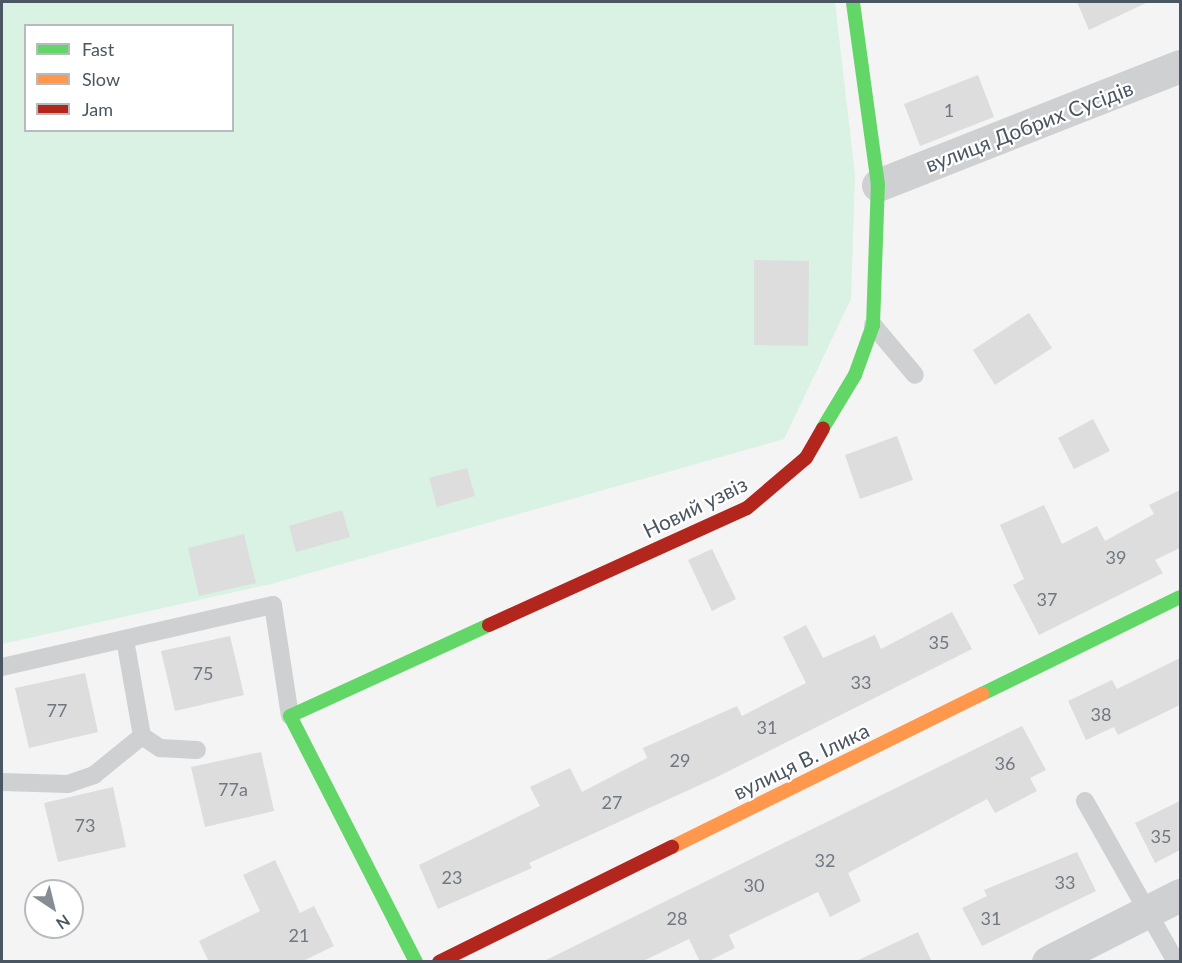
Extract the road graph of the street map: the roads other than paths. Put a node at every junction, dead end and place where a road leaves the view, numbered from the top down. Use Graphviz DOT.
graph roads {
  1 [pos="853,2"];
  2 [pos="1180,66"];
  3 [pos="878,185"];
  4 [pos="873,325"];
  5 [pos="915,375"];
  6 [pos="1180,597"];
  7 [pos="125,640"];
  8 [pos="2,667"];
  9 [pos="291,716"];
  10 [pos="142,736"];
  11 [pos="197,750"];
  12 [pos="2,782"];
  13 [pos="1085,801"];
  14 [pos="1180,895"];
  15 [pos="1148,911"];
  16 [pos="416,962"];
  17 [pos="439,962"];
  18 [pos="1048,962"];
  19 [pos="1176,962"];
  1 -- 3 [label="street, Новий узвіз"];
  2 -- 3 [label="street, вулиця Добрих Сусідів"];
  3 -- 4 [label="street, Новий узвіз"];
  4 -- 5 [label="lane"];
  4 -- 9 [label="street, Новий узвіз"];
  6 -- 17 [label="street, вулиця В. Ілика"];
  7 -- 8 [label="lane"];
  7 -- 9 [label="lane"];
  7 -- 10 [label="lane"];
  9 -- 16 [label="street"];
  10 -- 11 [label="lane"];
  10 -- 12 [label="lane"];
  13 -- 15 [label="lane"];
  14 -- 15 [label="street"];
  15 -- 18 [label="street"];
  15 -- 19 [label="lane"];
}
